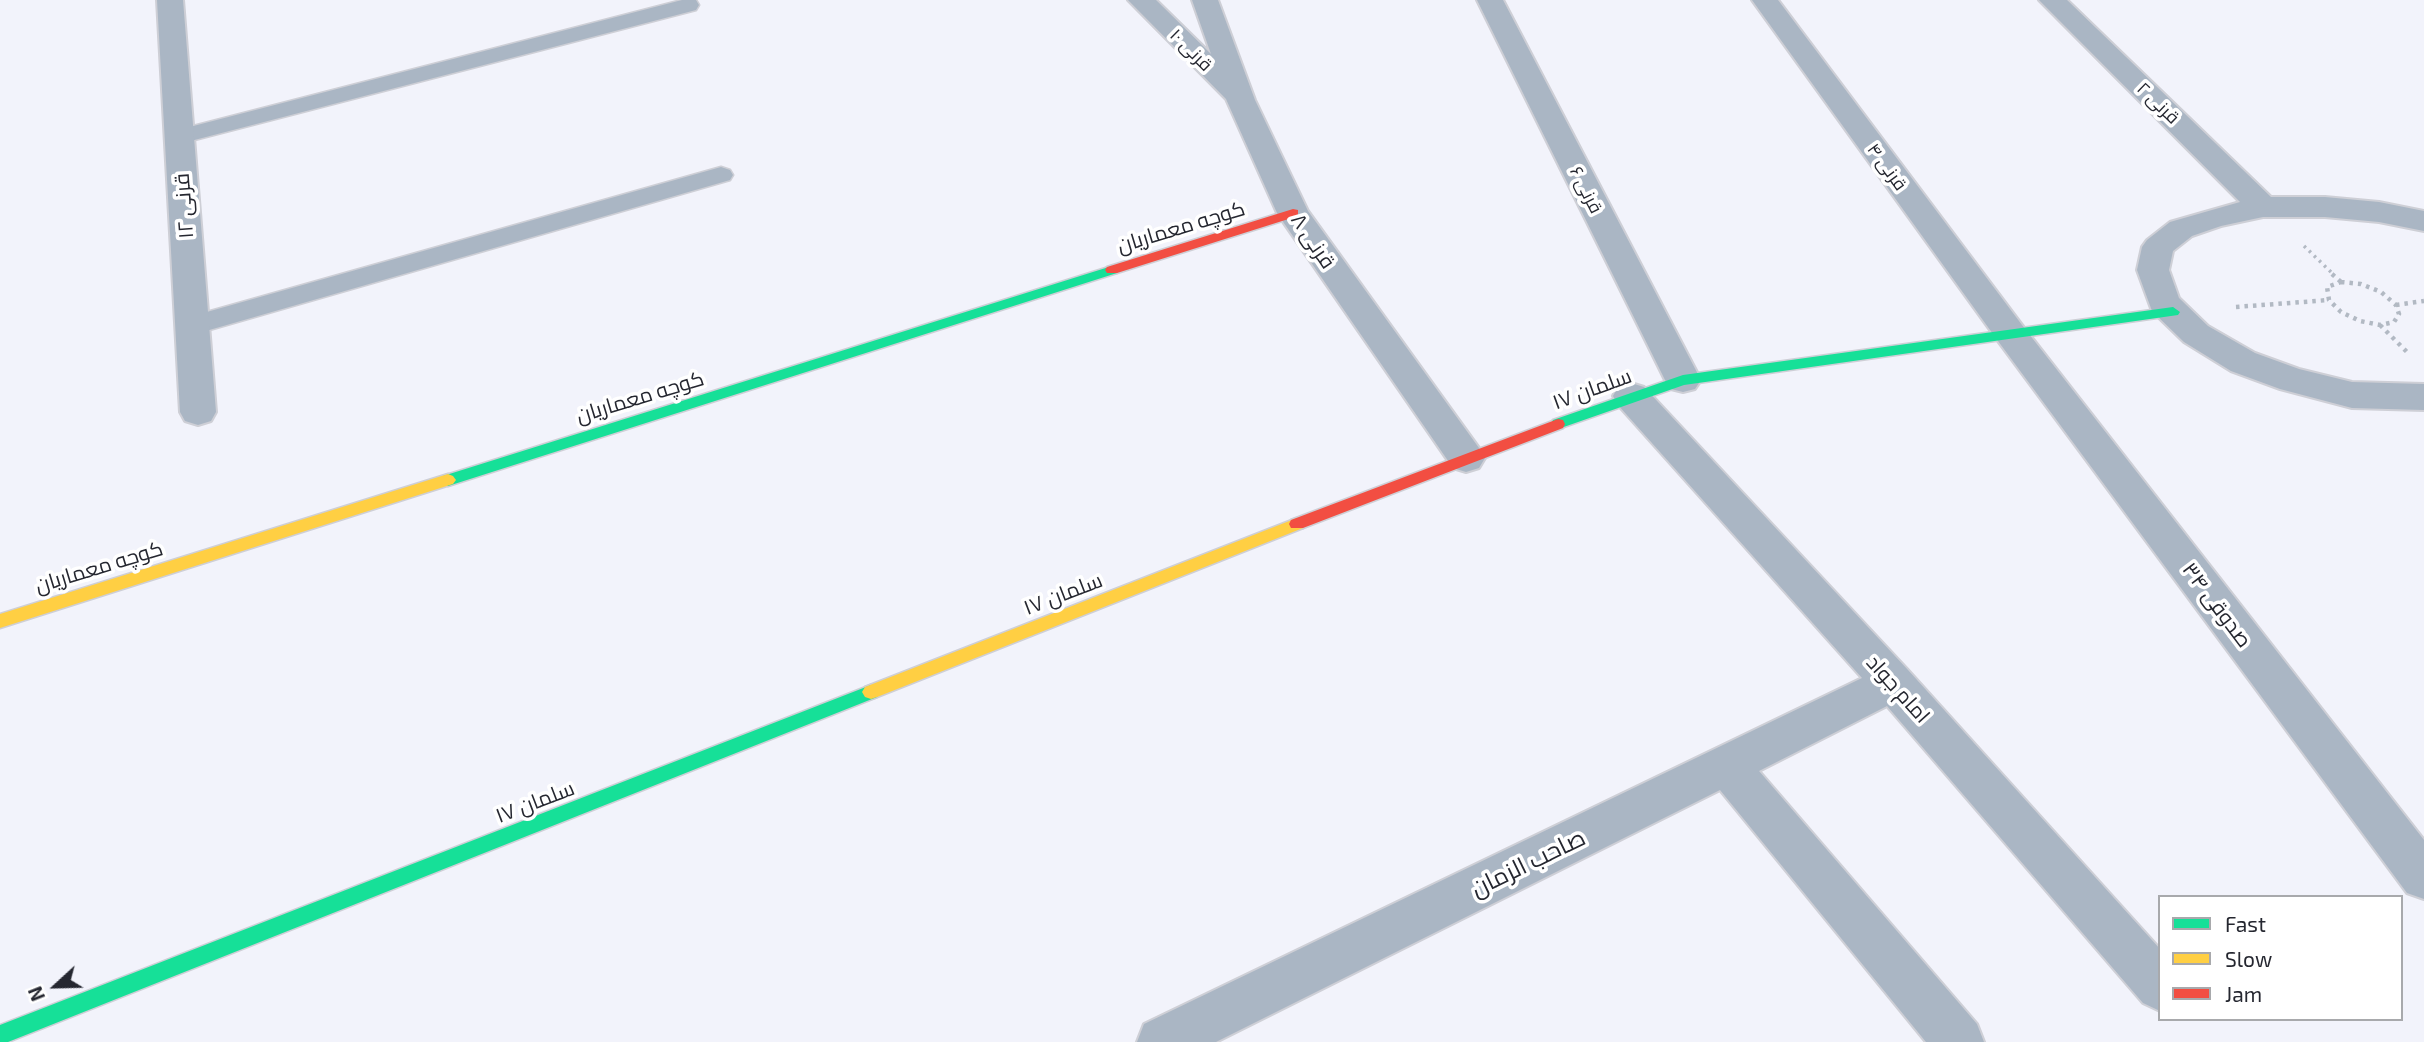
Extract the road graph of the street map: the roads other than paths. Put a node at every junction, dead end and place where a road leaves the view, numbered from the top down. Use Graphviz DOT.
graph roads {
  1 [pos="170,0"];
  2 [pos="1141,0"];
  3 [pos="1205,0"];
  4 [pos="1490,0"];
  5 [pos="1765,0"];
  6 [pos="2052,0"];
  7 [pos="688,5"];
  8 [pos="1241,100"];
  9 [pos="179,137"];
  10 [pos="721,175"];
  11 [pos="2263,207"];
  12 [pos="1293,213"];
  13 [pos="2424,221"];
  14 [pos="2173,312"];
  15 [pos="192,326"];
  16 [pos="2010,333"];
  17 [pos="1683,380"];
  18 [pos="1631,396"];
  19 [pos="2424,397"];
  20 [pos="198,412"];
  21 [pos="1466,458"];
  22 [pos="0,621"];
  23 [pos="1893,683"];
  24 [pos="1727,766"];
  25 [pos="2424,877"];
  26 [pos="2158,984"];
  27 [pos="0,1035"];
  28 [pos="1162,1042"];
  29 [pos="1959,1042"];
  1 -- 9 [label="street, قرنی ۱۲"];
  2 -- 8 [label="street, قرنی ۱۰"];
  3 -- 8 [label="street, قرنی ۸"];
  4 -- 17 [label="street, قرنی ۶"];
  5 -- 16 [label="street, قرنی ۴"];
  6 -- 11 [label="street, قرنی ۲"];
  7 -- 9 [label="lane"];
  8 -- 12 [label="street, قرنی ۸"];
  9 -- 15 [label="street, قرنی ۱۲"];
  10 -- 15 [label="lane"];
  11 -- 13 [label="street"];
  11 -- 14 [label="street"];
  12 -- 21 [label="street, قرنی ۸"];
  12 -- 22 [label="street, کوچه معماریان"];
  14 -- 16 [label="street, سلمان ۱۷"];
  14 -- 19 [label="street"];
  15 -- 20 [label="street, قرنی ۱۲"];
  16 -- 17 [label="street, سلمان ۱۷"];
  16 -- 25 [label="street, صدوقی ۳۴"];
  17 -- 18 [label="street, سلمان ۱۷"];
  18 -- 21 [label="street, سلمان ۱۷"];
  18 -- 23 [label="street, امام جواد"];
  21 -- 27 [label="street, سلمان ۱۷"];
  23 -- 24 [label="street, صاحب الزمان"];
  23 -- 26 [label="street, امام جواد"];
  24 -- 28 [label="street, صاحب الزمان"];
  24 -- 29 [label="street"];
}
